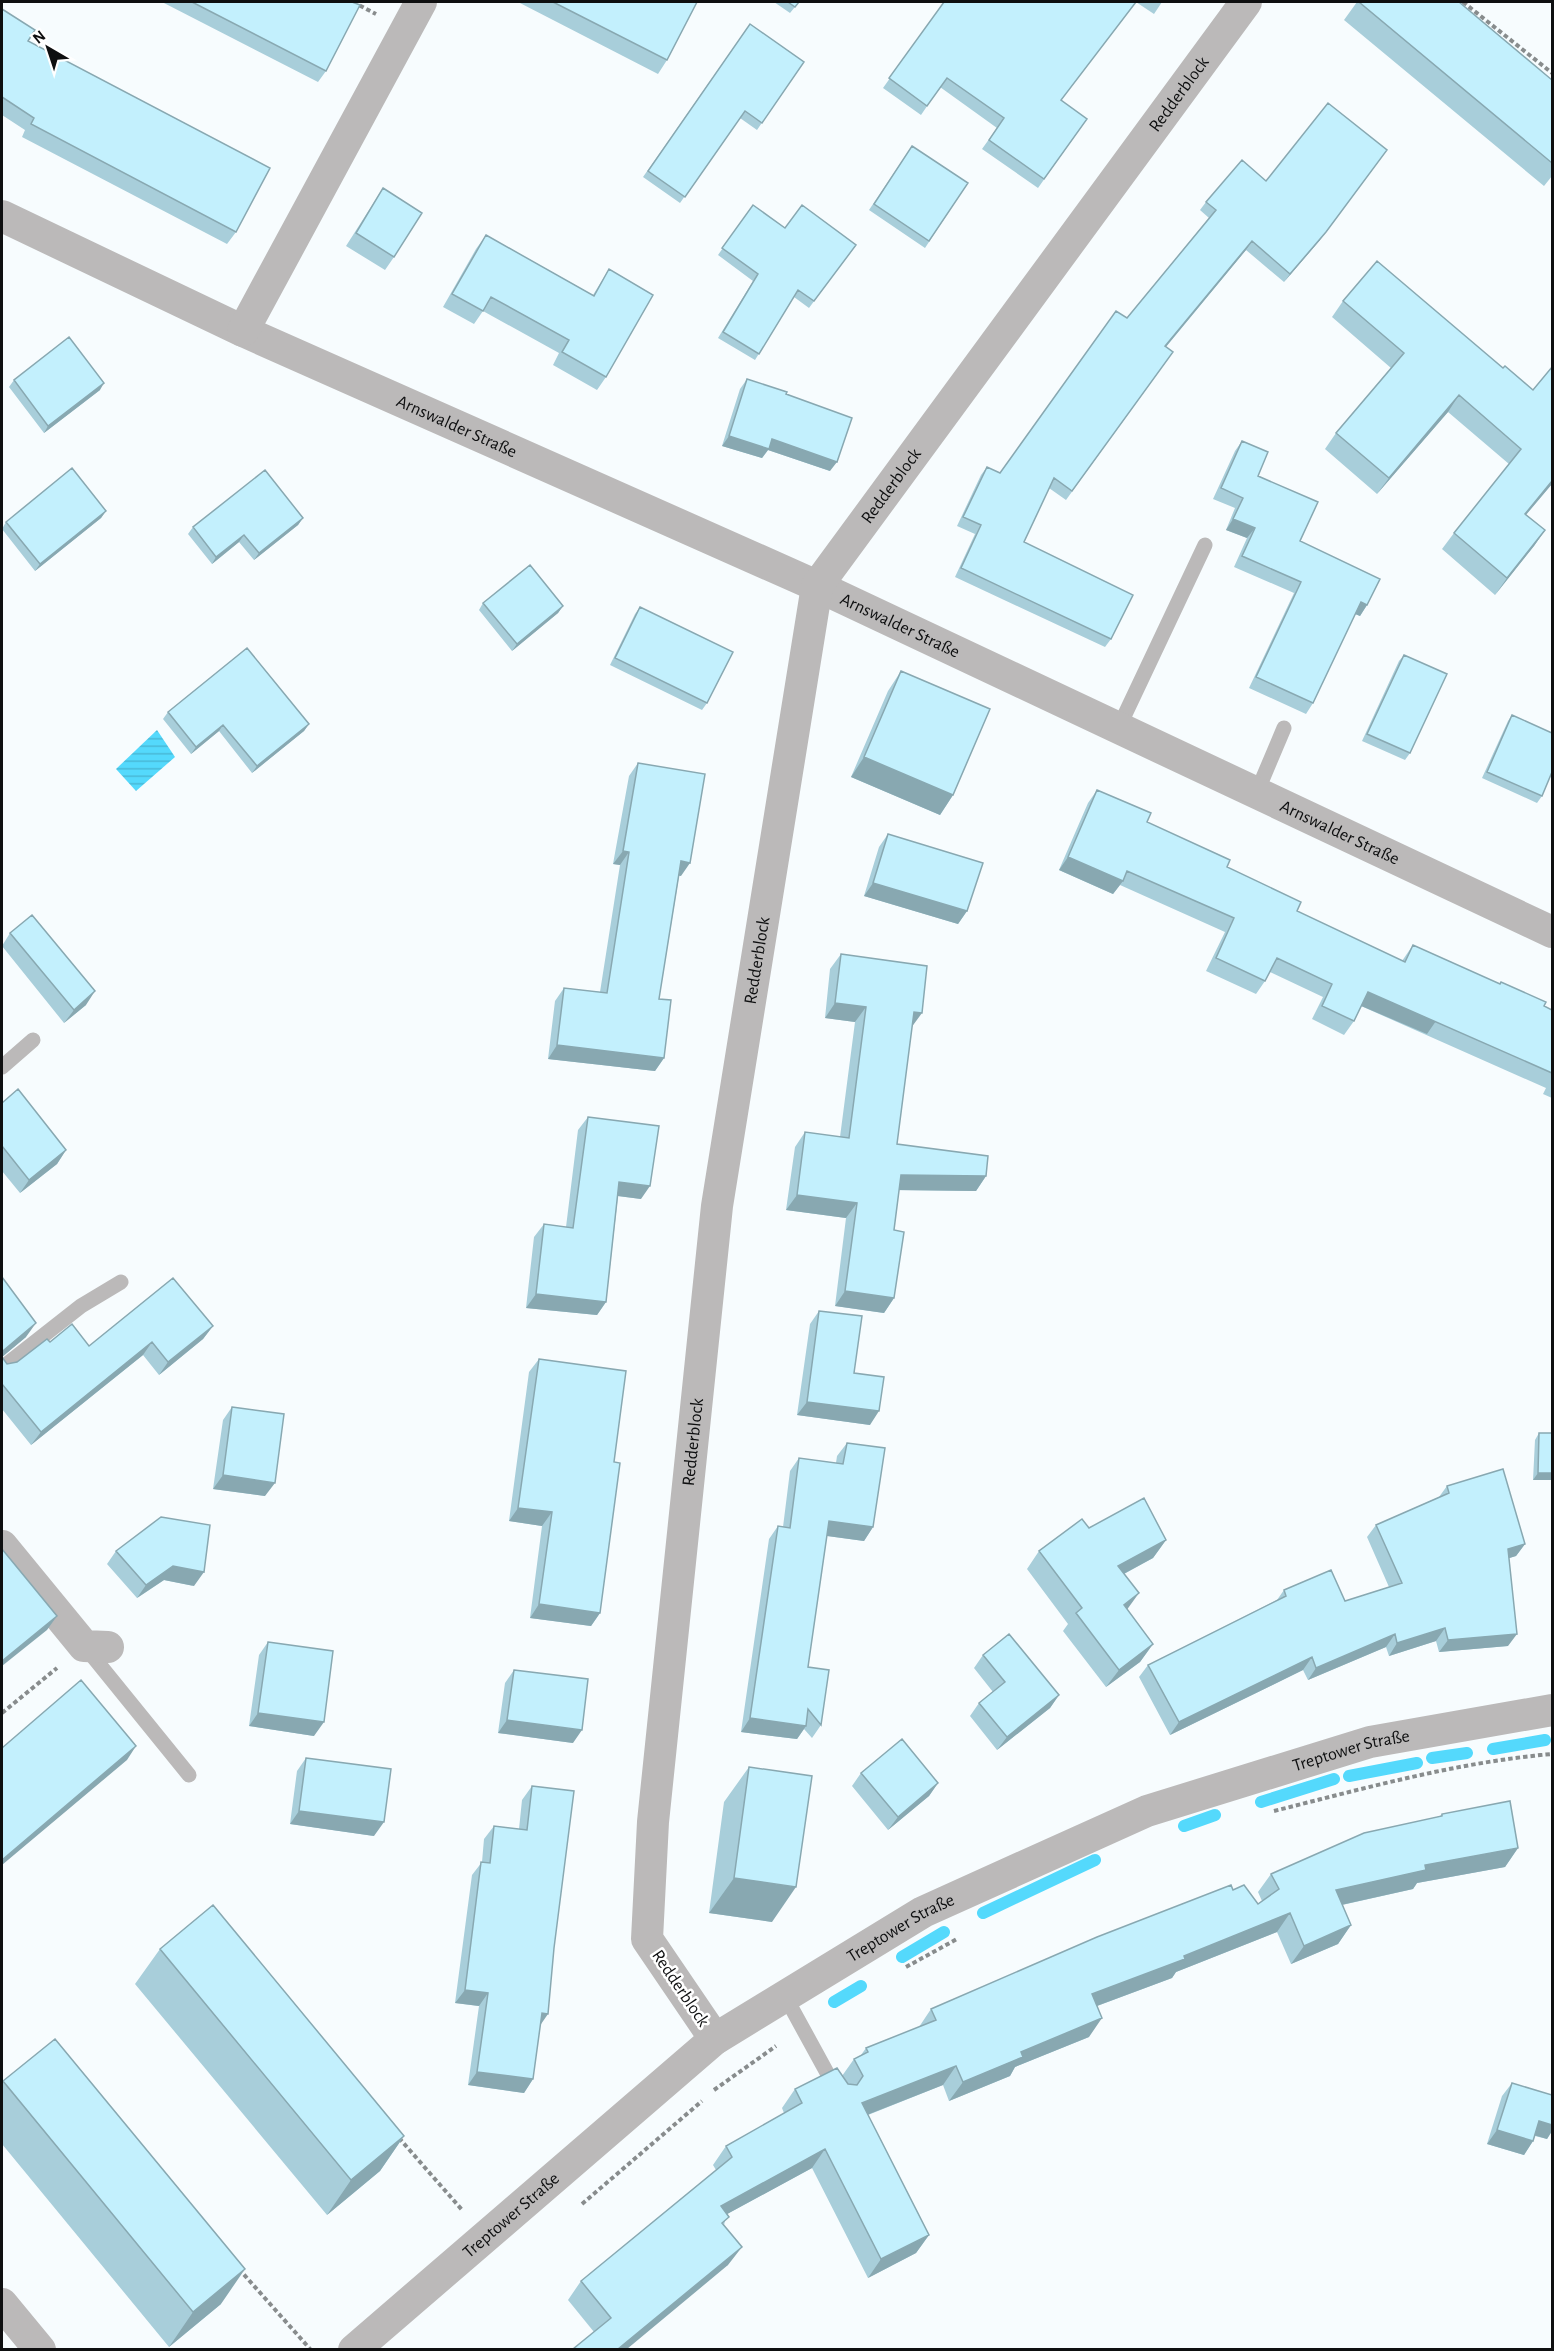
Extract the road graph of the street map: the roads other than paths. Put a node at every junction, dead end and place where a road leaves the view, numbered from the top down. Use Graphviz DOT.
graph roads {
  1 [pos="421,2"];
  2 [pos="1246,2"];
  3 [pos="2,216"];
  4 [pos="243,331"];
  5 [pos="1205,545"];
  6 [pos="817,586"];
  7 [pos="1119,728"];
  8 [pos="1284,728"];
  9 [pos="1257,792"];
  10 [pos="1552,932"];
  11 [pos="33,1040"];
  12 [pos="2,1067"];
  13 [pos="121,1282"];
  14 [pos="2,1368"];
  15 [pos="2,1546"];
  16 [pos="96,1647"];
  17 [pos="1552,1710"];
  18 [pos="189,1775"];
  19 [pos="785,1996"];
  20 [pos="715,2040"];
  21 [pos="840,2095"];
  22 [pos="2,2304"];
  23 [pos="40,2349"];
  24 [pos="354,2349"];
  1 -- 4 [label="street"];
  2 -- 6 [label="street, Redderblock"];
  3 -- 4 [label="street, Arnswalder Straße"];
  4 -- 6 [label="street, Arnswalder Straße"];
  5 -- 7 [label="lane"];
  6 -- 7 [label="street, Arnswalder Straße"];
  6 -- 20 [label="street, Redderblock"];
  7 -- 9 [label="street, Arnswalder Straße"];
  8 -- 9 [label="lane"];
  9 -- 10 [label="street, Arnswalder Straße"];
  11 -- 12 [label="lane"];
  13 -- 14 [label="lane"];
  15 -- 16 [label="street"];
  16 -- 18 [label="lane"];
  17 -- 19 [label="street, Treptower Straße"];
  19 -- 20 [label="street, Treptower Straße"];
  19 -- 21 [label="lane"];
  20 -- 24 [label="street, Treptower Straße"];
  22 -- 23 [label="street"];
}
